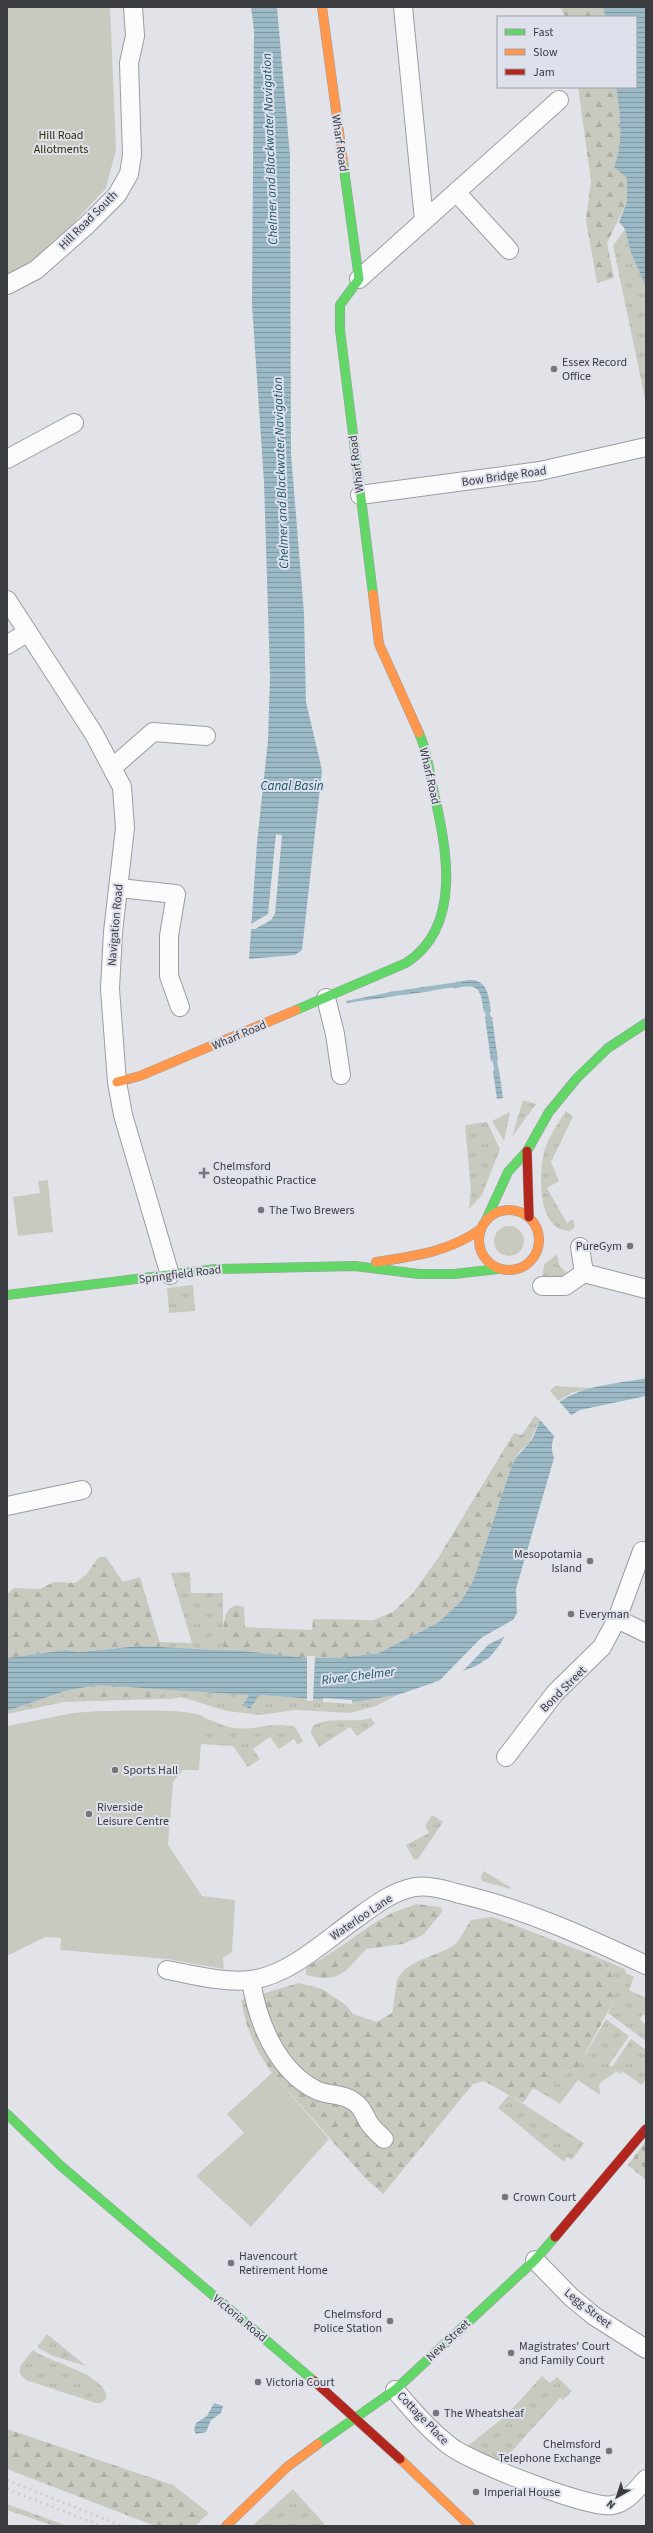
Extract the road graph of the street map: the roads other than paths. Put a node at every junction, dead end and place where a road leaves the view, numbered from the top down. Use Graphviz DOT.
graph roads {
  1 [pos="133,7"];
  2 [pos="322,7"];
  3 [pos="403,7"];
  4 [pos="559,100"];
  5 [pos="456,192"];
  6 [pos="424,220"];
  7 [pos="509,250"];
  8 [pos="359,279"];
  9 [pos="7,285"];
  10 [pos="74,423"];
  11 [pos="646,447"];
  12 [pos="7,459"];
  13 [pos="360,495"];
  14 [pos="7,600"];
  15 [pos="28,632"];
  16 [pos="7,645"];
  17 [pos="206,736"];
  18 [pos="112,767"];
  19 [pos="119,888"];
  20 [pos="326,998"];
  21 [pos="180,1006"];
  22 [pos="646,1023"];
  23 [pos="341,1075"];
  24 [pos="117,1082"];
  25 [pos="529,1147"];
  26 [pos="529,1217"];
  27 [pos="486,1220"];
  28 [pos="481,1229"];
  29 [pos="580,1247"];
  30 [pos="355,1266"];
  31 [pos="498,1269"];
  32 [pos="584,1273"];
  33 [pos="170,1275"];
  34 [pos="542,1286"];
  35 [pos="646,1289"];
  36 [pos="7,1295"];
  37 [pos="82,1490"];
  38 [pos="7,1506"];
  39 [pos="642,1551"];
  40 [pos="617,1619"];
  41 [pos="646,1633"];
  42 [pos="506,1757"];
  43 [pos="646,1965"];
  44 [pos="167,1970"];
  45 [pos="251,1980"];
  46 [pos="7,2114"];
  47 [pos="646,2129"];
  48 [pos="384,2139"];
  49 [pos="535,2260"];
  50 [pos="646,2349"];
  51 [pos="395,2390"];
  52 [pos="355,2416"];
  53 [pos="646,2479"];
  54 [pos="226,2526"];
  55 [pos="470,2526"];
  1 -- 9 [label="street, Hill Road South"];
  2 -- 8 [label="main road, Wharf Road"];
  3 -- 6 [label="street"];
  4 -- 5 [label="street, Wharf Road"];
  5 -- 6 [label="street, Wharf Road"];
  5 -- 7 [label="street"];
  6 -- 8 [label="street, Wharf Road"];
  8 -- 13 [label="main road, Wharf Road"];
  10 -- 12 [label="street"];
  11 -- 13 [label="street, Bow Bridge Road"];
  13 -- 20 [label="main road, Wharf Road"];
  14 -- 15 [label="street, Navigation Road"];
  15 -- 16 [label="street"];
  15 -- 18 [label="street, Navigation Road"];
  17 -- 18 [label="street"];
  18 -- 19 [label="street, Navigation Road"];
  19 -- 21 [label="street"];
  19 -- 24 [label="street, Navigation Road"];
  20 -- 23 [label="street"];
  20 -- 24 [label="main road, Wharf Road"];
  22 -- 25 [label="main road"];
  24 -- 33 [label="street, Navigation Road"];
  25 -- 26 [label="main road"];
  25 -- 27 [label="main road"];
  26 -- 27 [label="main road"];
  26 -- 31 [label="main road"];
  27 -- 28 [label="main road"];
  28 -- 30 [label="main road, Springfield Road"];
  28 -- 31 [label="main road"];
  29 -- 32 [label="street"];
  30 -- 31 [label="main road, Springfield Road"];
  30 -- 33 [label="main road, Springfield Road"];
  32 -- 34 [label="street"];
  32 -- 35 [label="street"];
  33 -- 36 [label="main road, Springfield Road"];
  37 -- 38 [label="street"];
  39 -- 40 [label="street, Bond Street"];
  40 -- 41 [label="street"];
  40 -- 42 [label="street, Bond Street"];
  43 -- 45 [label="street, Waterloo Lane"];
  44 -- 45 [label="street, Waterloo Lane"];
  45 -- 48 [label="street"];
  46 -- 52 [label="main road, Victoria Road"];
  47 -- 49 [label="main road, New Street"];
  49 -- 50 [label="street, Legg Street"];
  49 -- 51 [label="main road, New Street"];
  51 -- 52 [label="main road, New Street"];
  51 -- 53 [label="street, Cottage Place"];
  52 -- 54 [label="main road, New Street"];
  52 -- 55 [label="main road, Victoria Road"];
}
